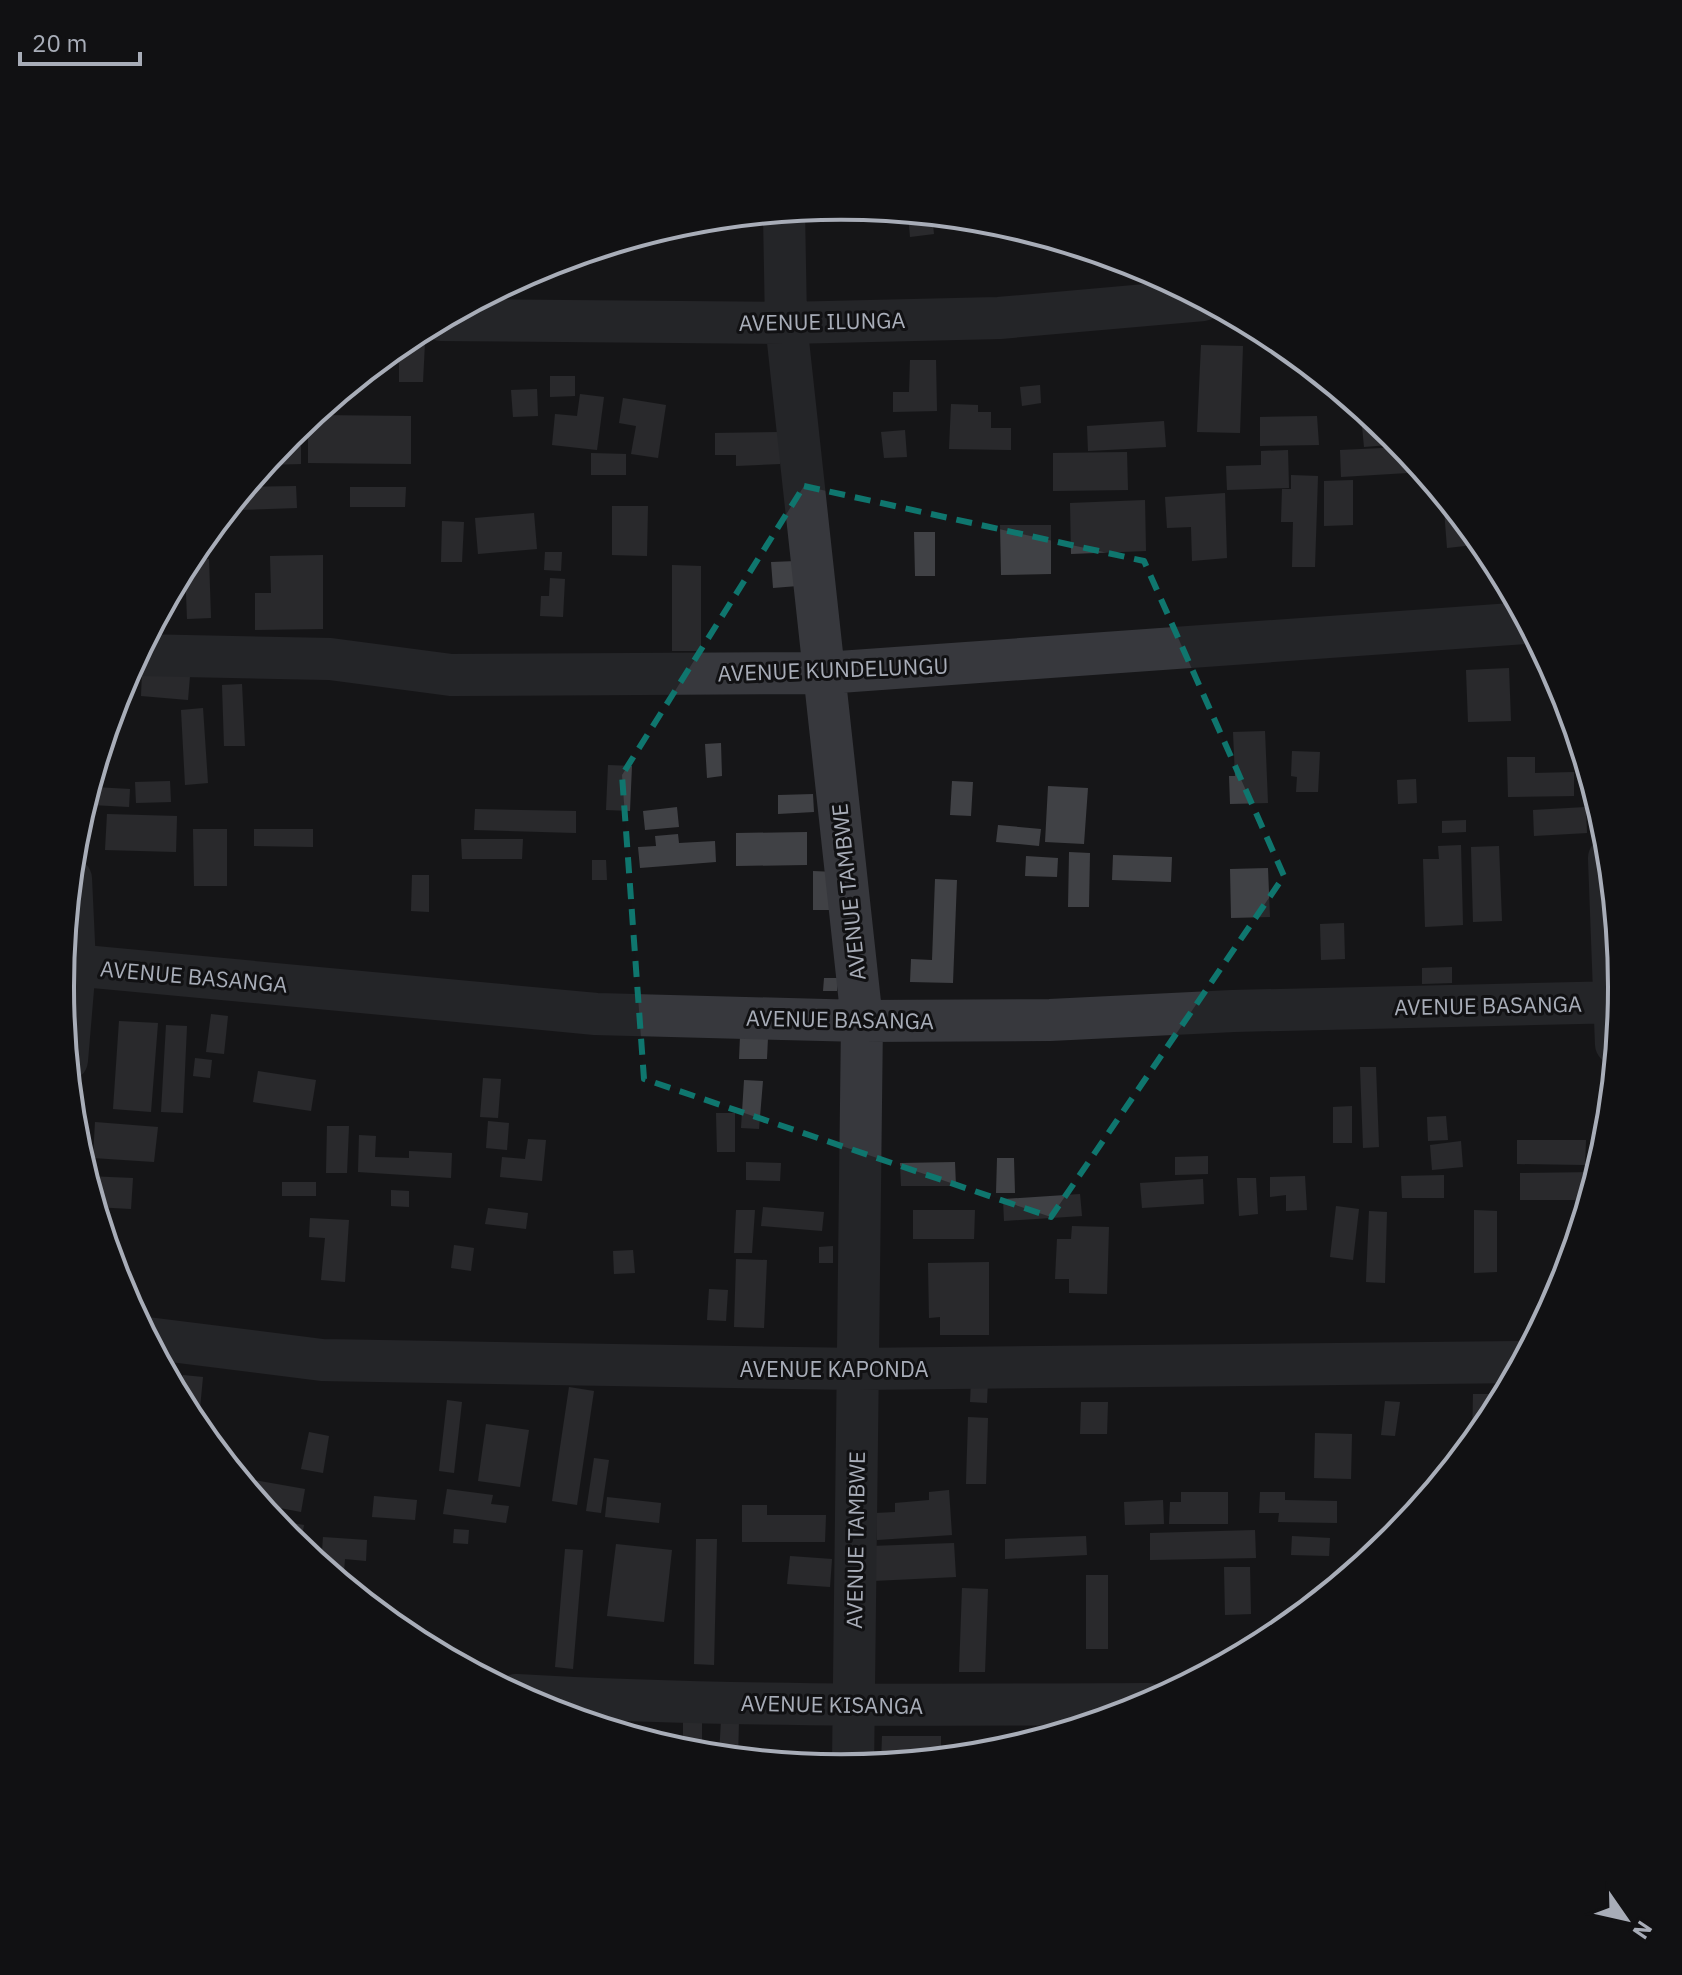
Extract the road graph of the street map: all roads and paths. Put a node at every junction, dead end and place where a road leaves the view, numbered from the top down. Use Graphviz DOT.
graph roads {
  1 [pos="784,223"];
  2 [pos="1183,302"];
  3 [pos="463,320"];
  4 [pos="786,323"];
  5 [pos="1516,624"];
  6 [pos="150,655"];
  7 [pos="825,673"];
  8 [pos="75,965"];
  9 [pos="1607,1002"];
  10 [pos="862,1021"];
  11 [pos="160,1340"];
  12 [pos="1510,1362"];
  13 [pos="857,1369"];
  14 [pos="550,1697"];
  15 [pos="1114,1704"];
  16 [pos="852,1706"];
  17 [pos="853,1754"];
  1 -- 4 [label="street, AVENUE TAMBWE"];
  2 -- 4 [label="street, AVENUE ILUNGA"];
  3 -- 4 [label="street, AVENUE ILUNGA"];
  4 -- 7 [label="street, AVENUE TAMBWE"];
  5 -- 7 [label="street, AVENUE KUNDELUNGU"];
  6 -- 7 [label="street, AVENUE KUNDELUNGU"];
  7 -- 10 [label="street, AVENUE TAMBWE"];
  8 -- 10 [label="street, AVENUE BASANGA"];
  9 -- 10 [label="street, AVENUE BASANGA"];
  10 -- 13 [label="street, AVENUE TAMBWE"];
  11 -- 13 [label="street, AVENUE KAPONDA"];
  12 -- 13 [label="street, AVENUE KAPONDA"];
  13 -- 16 [label="street, AVENUE TAMBWE"];
  14 -- 16 [label="street, AVENUE KISANGA"];
  15 -- 16 [label="street, AVENUE KISANGA"];
  16 -- 17 [label="street, AVENUE TAMBWE"];
}
